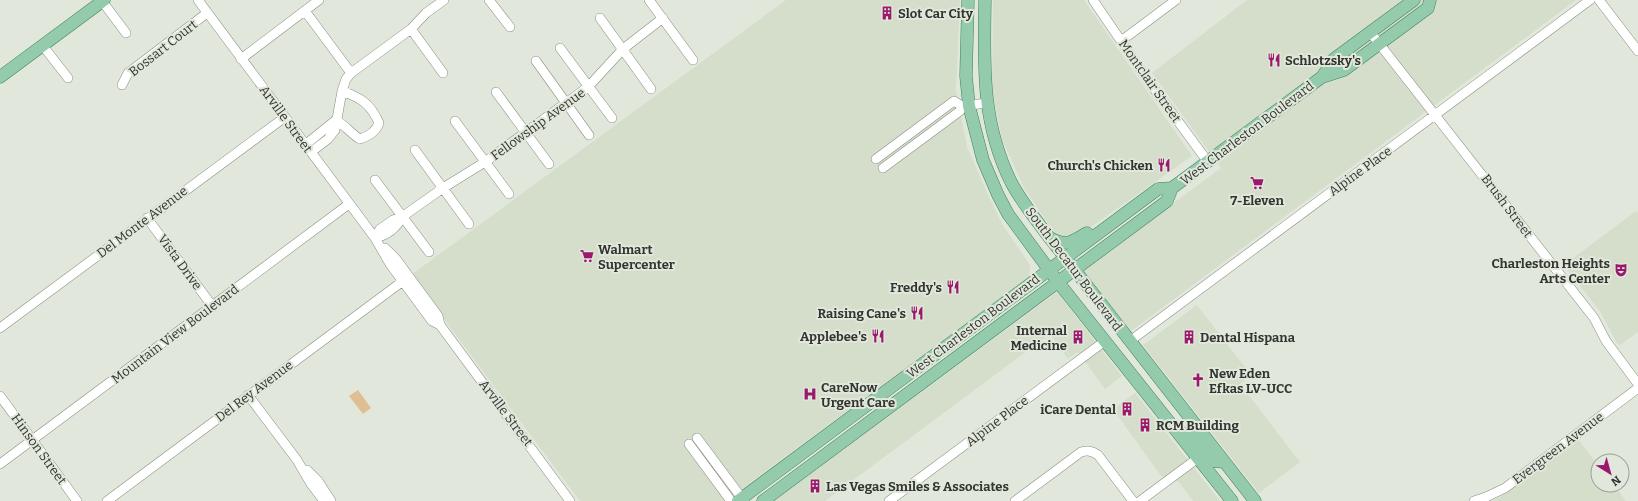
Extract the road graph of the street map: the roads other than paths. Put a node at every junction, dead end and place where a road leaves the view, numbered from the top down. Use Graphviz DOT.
graph roads {
  1 [pos="103,0"];
  2 [pos="198,0"];
  3 [pos="319,0"];
  4 [pos="444,0"];
  5 [pos="489,0"];
  6 [pos="649,0"];
  7 [pos="968,0"];
  8 [pos="985,0"];
  9 [pos="1092,0"];
  10 [pos="1176,0"];
  11 [pos="1414,0"];
  12 [pos="1430,0"];
  13 [pos="1590,0"];
  14 [pos="1599,0"];
  15 [pos="304,11"];
  16 [pos="207,13"];
  17 [pos="600,18"];
  18 [pos="663,18"];
  19 [pos="510,27"];
  20 [pos="411,29"];
  21 [pos="1370,32"];
  22 [pos="126,33"];
  23 [pos="1121,41"];
  24 [pos="1380,43"];
  25 [pos="43,46"];
  26 [pos="560,48"];
  27 [pos="623,49"];
  28 [pos="1638,51"];
  29 [pos="241,58"];
  30 [pos="693,60"];
  31 [pos="536,61"];
  32 [pos="443,72"];
  33 [pos="351,73"];
  34 [pos="1322,77"];
  35 [pos="0,78"];
  36 [pos="68,78"];
  37 [pos="122,85"];
  38 [pos="588,87"];
  39 [pos="651,89"];
  40 [pos="342,91"];
  41 [pos="496,92"];
  42 [pos="987,103"];
  43 [pos="566,104"];
  44 [pos="965,106"];
  45 [pos="1436,115"];
  46 [pos="285,116"];
  47 [pos="612,118"];
  48 [pos="336,120"];
  49 [pos="455,121"];
  50 [pos="526,133"];
  51 [pos="589,135"];
  52 [pos="308,149"];
  53 [pos="415,150"];
  54 [pos="876,159"];
  55 [pos="485,162"];
  56 [pos="1208,162"];
  57 [pos="549,164"];
  58 [pos="883,168"];
  59 [pos="375,180"];
  60 [pos="442,188"];
  61 [pos="1172,188"];
  62 [pos="510,194"];
  63 [pos="349,204"];
  64 [pos="402,217"];
  65 [pos="147,218"];
  66 [pos="469,224"];
  67 [pos="1105,228"];
  68 [pos="1048,237"];
  69 [pos="375,238"];
  70 [pos="429,252"];
  71 [pos="1065,258"];
  72 [pos="1049,269"];
  73 [pos="1074,270"];
  74 [pos="404,271"];
  75 [pos="403,281"];
  76 [pos="1058,282"];
  77 [pos="427,300"];
  78 [pos="213,307"];
  79 [pos="424,310"];
  80 [pos="440,325"];
  81 [pos="0,328"];
  82 [pos="1104,341"];
  83 [pos="1130,341"];
  84 [pos="939,352"];
  85 [pos="1638,384"];
  86 [pos="891,388"];
  87 [pos="1638,388"];
  88 [pos="910,392"];
  89 [pos="248,395"];
  90 [pos="0,396"];
  91 [pos="1175,429"];
  92 [pos="697,438"];
  93 [pos="32,440"];
  94 [pos="846,440"];
  95 [pos="689,444"];
  96 [pos="1210,444"];
  97 [pos="1198,458"];
  98 [pos="297,460"];
  99 [pos="1224,462"];
  100 [pos="0,464"];
  101 [pos="739,500"];
  102 [pos="77,501"];
  103 [pos="107,501"];
  104 [pos="324,501"];
  105 [pos="331,501"];
  106 [pos="570,501"];
  107 [pos="763,501"];
  108 [pos="889,501"];
  109 [pos="1015,501"];
  110 [pos="1133,501"];
  111 [pos="1140,501"];
  112 [pos="1232,501"];
  113 [pos="1255,501"];
  114 [pos="1474,501"];
  1 -- 22 [label="street"];
  1 -- 25 [label="main road"];
  2 -- 16 [label="street, Arville Street"];
  3 -- 15 [label="street"];
  4 -- 20 [label="street"];
  5 -- 19 [label="street"];
  6 -- 18 [label="street"];
  7 -- 44 [label="main road, South Decatur Boulevard"];
  8 -- 42 [label="main road, South Decatur Boulevard"];
  9 -- 23 [label="street, Montclair Street"];
  10 -- 23 [label="street"];
  11 -- 21 [label="main road, West Charleston Boulevard"];
  12 -- 24 [label="main road, West Charleston Boulevard"];
  13 -- 45 [label="street, Alpine Place"];
  14 -- 28 [label="street"];
  15 -- 29 [label="street"];
  15 -- 33 [label="street"];
  16 -- 29 [label="street, Arville Street"];
  16 -- 37 [label="street, Bossart Court"];
  17 -- 27 [label="street"];
  18 -- 27 [label="street, Fellowship Avenue"];
  18 -- 30 [label="street"];
  20 -- 32 [label="street"];
  20 -- 33 [label="street"];
  21 -- 24 [label="street, Brush Street"];
  21 -- 34 [label="main road, West Charleston Boulevard"];
  23 -- 56 [label="street, Montclair Street"];
  24 -- 34 [label="main road, West Charleston Boulevard"];
  24 -- 45 [label="street, Brush Street"];
  25 -- 35 [label="main road"];
  25 -- 36 [label="street"];
  26 -- 38 [label="street"];
  27 -- 38 [label="street, Fellowship Avenue"];
  27 -- 39 [label="street"];
  29 -- 46 [label="street, Arville Street"];
  31 -- 43 [label="street"];
  33 -- 40 [label="street"];
  34 -- 56 [label="main road, West Charleston Boulevard"];
  38 -- 43 [label="street, Fellowship Avenue"];
  38 -- 47 [label="street"];
  40 -- 48 [label="street"];
  40 -- 48 [label="street"];
  41 -- 50 [label="street"];
  42 -- 44 [label="street"];
  42 -- 68 [label="main road, South Decatur Boulevard"];
  43 -- 50 [label="street, Fellowship Avenue"];
  43 -- 51 [label="street"];
  44 -- 54 [label="street"];
  44 -- 58 [label="street"];
  44 -- 72 [label="main road, South Decatur Boulevard"];
  45 -- 83 [label="street, Alpine Place"];
  45 -- 85 [label="street, Brush Street"];
  46 -- 52 [label="street, Arville Street"];
  46 -- 65 [label="street, Del Monte Avenue"];
  48 -- 52 [label="street"];
  49 -- 55 [label="street"];
  50 -- 55 [label="street, Fellowship Avenue"];
  50 -- 57 [label="street"];
  52 -- 63 [label="street, Arville Street"];
  53 -- 60 [label="street"];
  55 -- 60 [label="street, Fellowship Avenue"];
  55 -- 62 [label="street"];
  56 -- 61 [label="main road, West Charleston Boulevard"];
  59 -- 64 [label="street"];
  60 -- 64 [label="street, Fellowship Avenue"];
  60 -- 66 [label="street"];
  61 -- 67 [label="main road, West Charleston Boulevard"];
  61 -- 73 [label="main road, West Charleston Boulevard"];
  63 -- 69 [label="street, Arville Street"];
  63 -- 78 [label="street, Mountain View Boulevard"];
  64 -- 69 [label="street, Fellowship Avenue"];
  64 -- 70 [label="street"];
  65 -- 78 [label="street, Vista Drive"];
  65 -- 81 [label="street, Del Monte Avenue"];
  67 -- 68 [label="main road"];
  67 -- 71 [label="main road, West Charleston Boulevard"];
  68 -- 71 [label="main road, South Decatur Boulevard"];
  69 -- 74 [label="street, Arville Street"];
  69 -- 75 [label="street, Arville Street"];
  71 -- 72 [label="main road, West Charleston Boulevard"];
  71 -- 73 [label="main road, South Decatur Boulevard"];
  72 -- 76 [label="main road, South Decatur Boulevard"];
  72 -- 84 [label="main road, West Charleston Boulevard"];
  73 -- 76 [label="main road, West Charleston Boulevard"];
  73 -- 83 [label="main road, South Decatur Boulevard"];
  74 -- 75 [label="street"];
  74 -- 77 [label="street, Arville Street"];
  75 -- 79 [label="street, Arville Street"];
  75 -- 89 [label="street, Del Rey Avenue"];
  76 -- 82 [label="main road, South Decatur Boulevard"];
  76 -- 88 [label="main road, West Charleston Boulevard"];
  77 -- 79 [label="street"];
  77 -- 80 [label="street, Arville Street"];
  78 -- 93 [label="street, Mountain View Boulevard"];
  79 -- 80 [label="street, Arville Street"];
  80 -- 106 [label="street, Arville Street"];
  82 -- 91 [label="main road, South Decatur Boulevard"];
  82 -- 108 [label="street, Alpine Place"];
  83 -- 96 [label="main road, South Decatur Boulevard"];
  84 -- 86 [label="main road, West Charleston Boulevard"];
  84 -- 88 [label="main road"];
  86 -- 94 [label="main road"];
  86 -- 101 [label="main road, West Charleston Boulevard"];
  87 -- 114 [label="street, Evergreen Avenue"];
  88 -- 94 [label="main road, West Charleston Boulevard"];
  89 -- 98 [label="street"];
  89 -- 103 [label="street, Del Rey Avenue"];
  90 -- 93 [label="street, Hinson Street"];
  91 -- 96 [label="main road"];
  91 -- 97 [label="main road, South Decatur Boulevard"];
  92 -- 101 [label="street"];
  93 -- 100 [label="street, Mountain View Boulevard"];
  93 -- 102 [label="street, Hinson Street"];
  94 -- 107 [label="main road, West Charleston Boulevard"];
  95 -- 101 [label="street"];
  96 -- 99 [label="main road, South Decatur Boulevard"];
  97 -- 99 [label="main road"];
  97 -- 111 [label="street"];
  97 -- 112 [label="main road, South Decatur Boulevard"];
  98 -- 104 [label="street"];
  98 -- 105 [label="street"];
  99 -- 113 [label="main road, South Decatur Boulevard"];
  109 -- 110 [label="street"];
}
